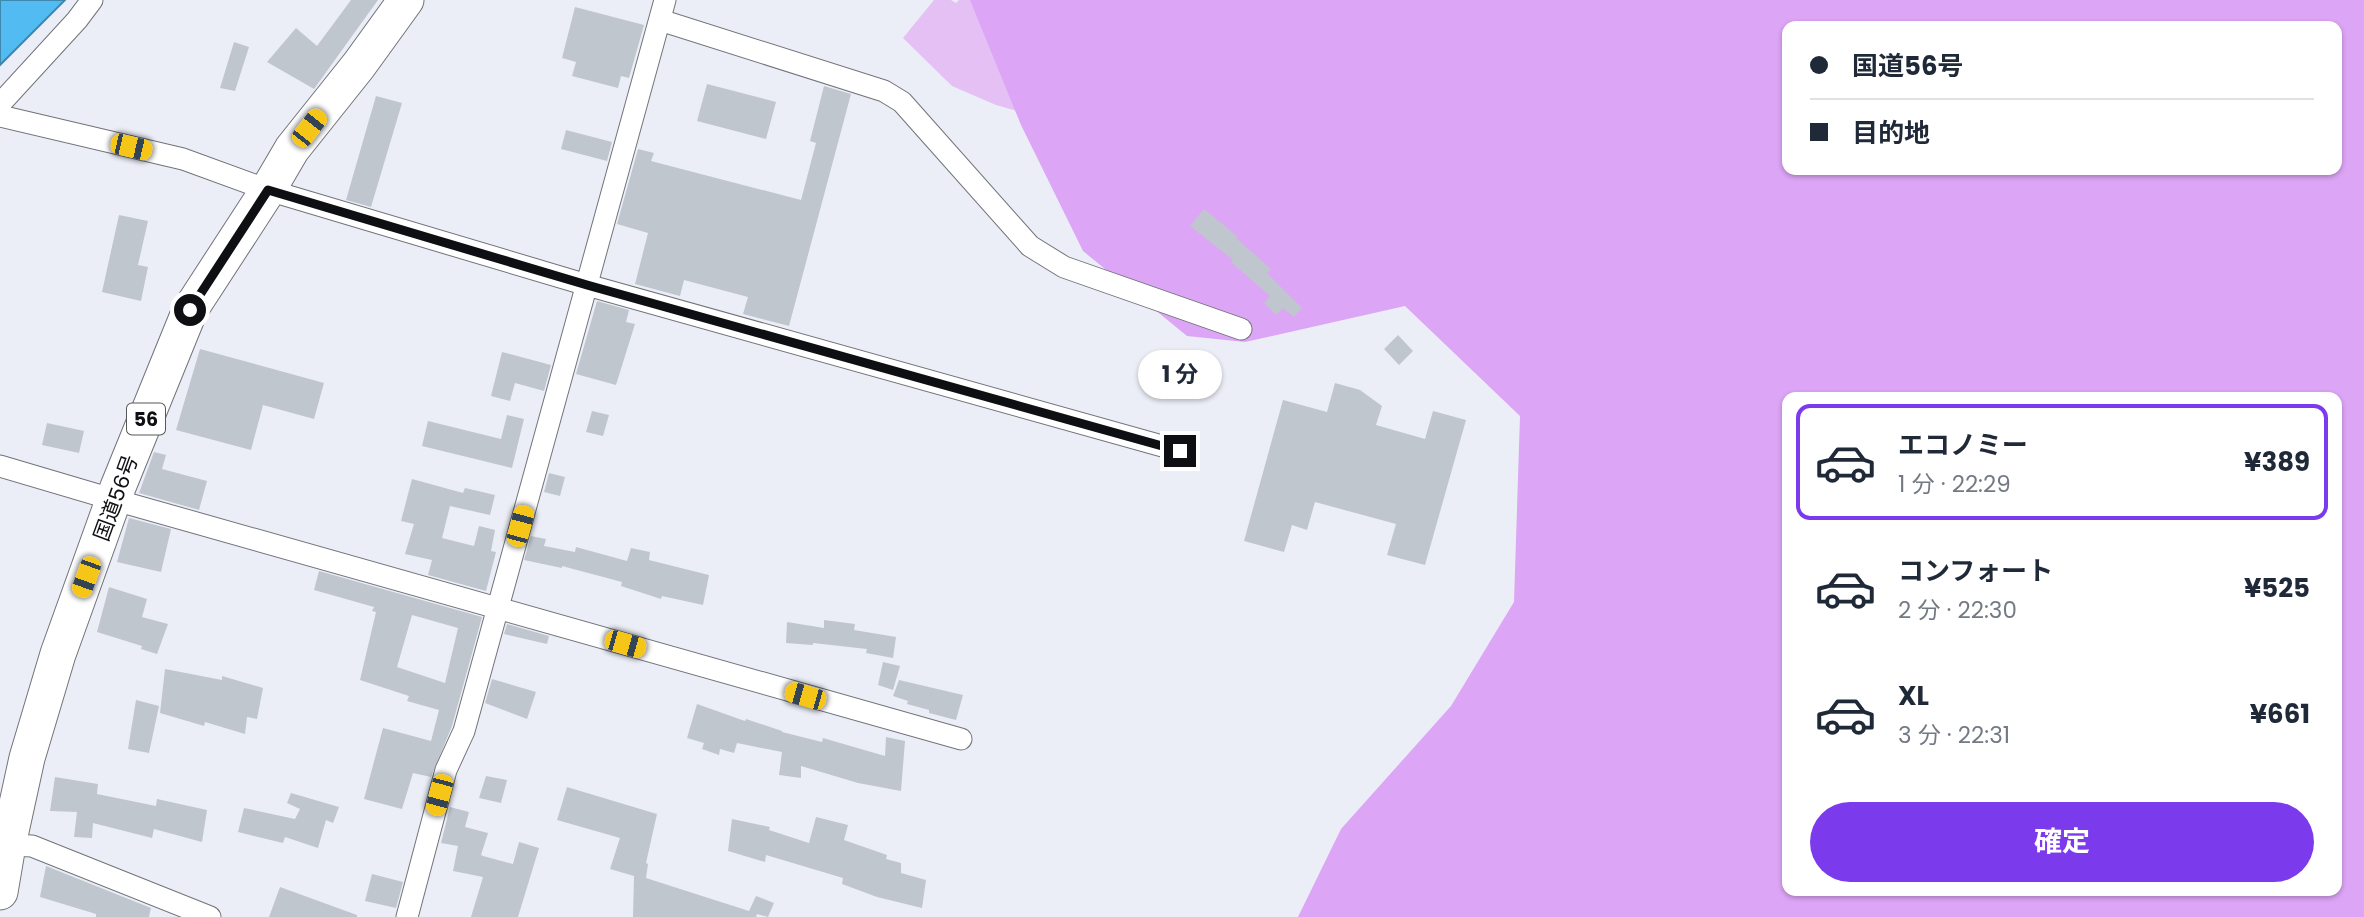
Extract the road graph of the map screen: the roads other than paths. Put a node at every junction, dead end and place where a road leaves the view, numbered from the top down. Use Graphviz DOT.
graph roads {
  1 [pos="92,0"];
  2 [pos="406,0"];
  3 [pos="662,10"];
  4 [pos="0,104"];
  5 [pos="0,116"];
  6 [pos="268,190"];
  7 [pos="587,285"];
  8 [pos="1241,330"];
  9 [pos="1180,451"];
  10 [pos="0,466"];
  11 [pos="115,500"];
  12 [pos="498,607"];
  13 [pos="961,739"];
  14 [pos="8,845"];
  15 [pos="0,892"];
  16 [pos="210,917"];
  17 [pos="407,917"];
  1 -- 4 [label="street"];
  2 -- 6 [label="highway, 国道56号 / 56"];
  3 -- 7 [label="street"];
  3 -- 8 [label="street"];
  5 -- 6 [label="street"];
  6 -- 7 [label="street"];
  6 -- 11 [label="highway, 国道56号 / 56"];
  7 -- 9 [label="street"];
  7 -- 12 [label="street"];
  10 -- 11 [label="street"];
  11 -- 12 [label="street"];
  11 -- 14 [label="highway, 国道56号 / 56"];
  12 -- 13 [label="street"];
  12 -- 17 [label="street"];
  14 -- 15 [label="highway, 国道56号 / 56"];
  14 -- 16 [label="street"];
}
